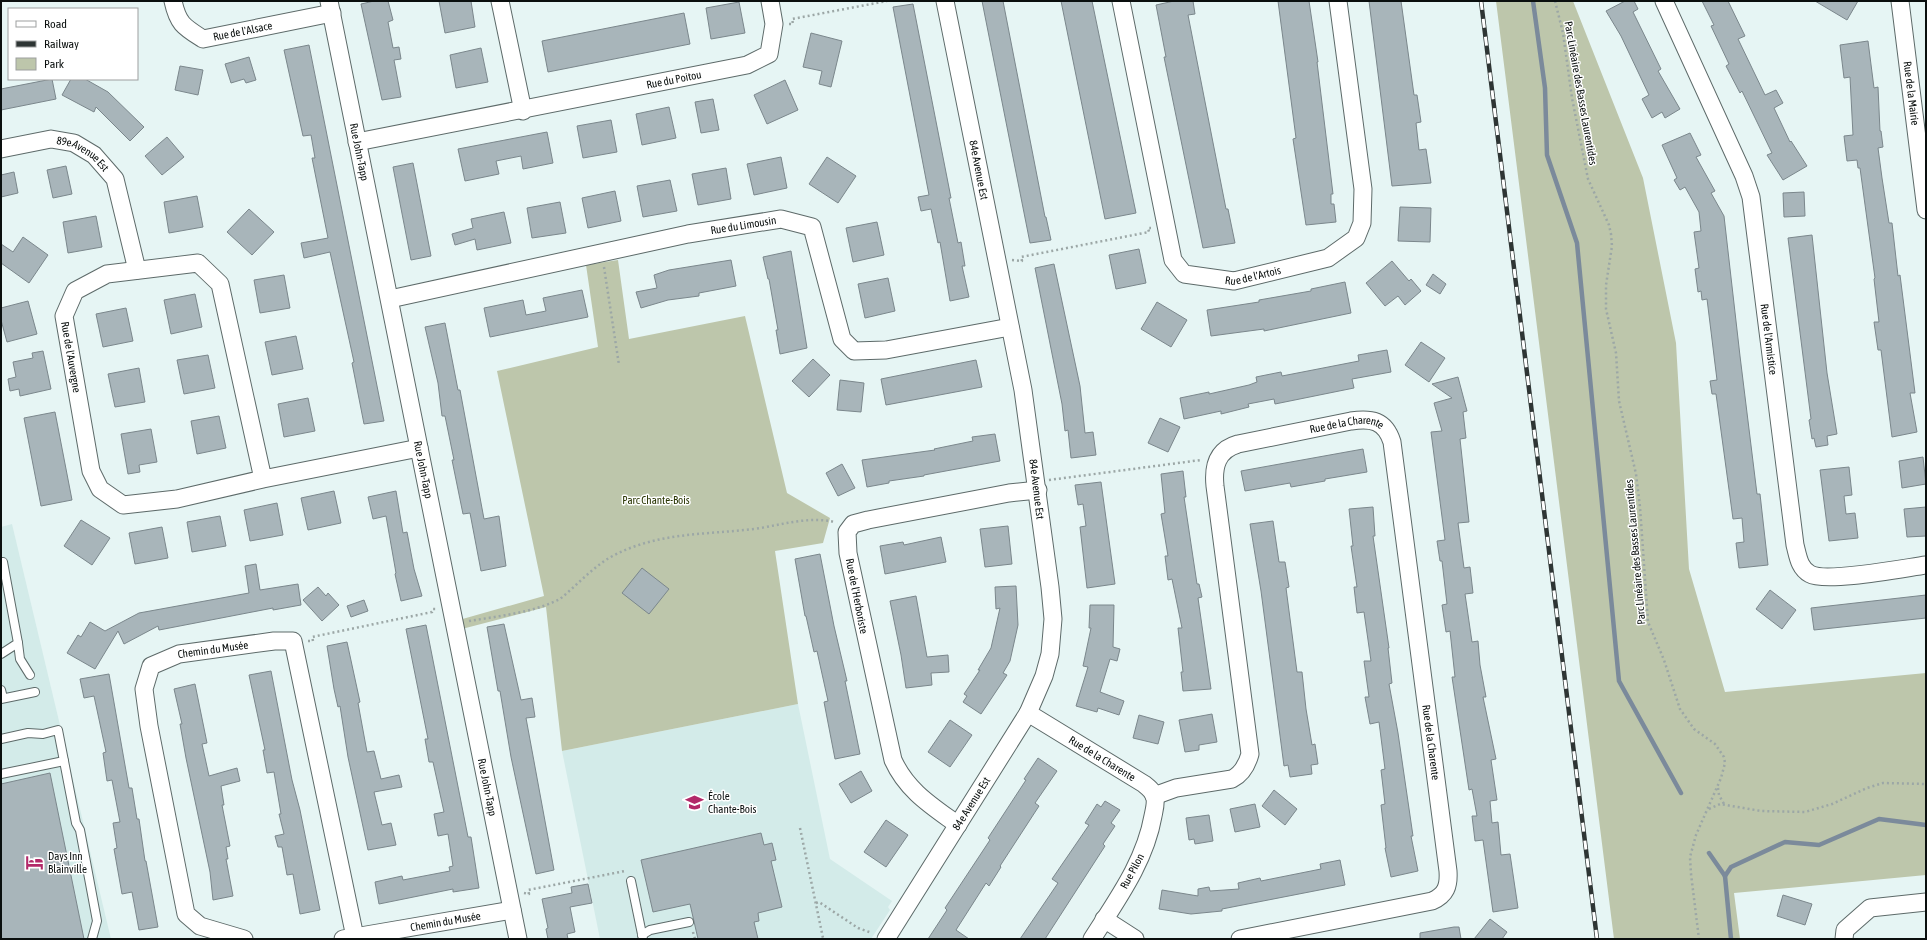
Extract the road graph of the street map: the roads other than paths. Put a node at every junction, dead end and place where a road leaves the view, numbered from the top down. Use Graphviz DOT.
graph roads {
  1 [pos="173,1"];
  2 [pos="500,1"];
  3 [pos="770,1"];
  4 [pos="945,1"];
  5 [pos="1121,1"];
  6 [pos="1338,1"];
  7 [pos="1664,1"];
  8 [pos="1900,1"];
  9 [pos="331,7"];
  10 [pos="1920,108"];
  11 [pos="523,111"];
  12 [pos="357,142"];
  13 [pos="1,149"];
  14 [pos="1926,210"];
  15 [pos="137,270"];
  16 [pos="390,300"];
  17 [pos="1010,327"];
  18 [pos="419,448"];
  19 [pos="263,479"];
  20 [pos="1043,485"];
  21 [pos="3,562"];
  22 [pos="1926,565"];
  23 [pos="18,643"];
  24 [pos="1,654"];
  25 [pos="30,675"];
  26 [pos="1,690"];
  27 [pos="35,692"];
  28 [pos="2,698"];
  29 [pos="1028,713"];
  30 [pos="1,739"];
  31 [pos="64,762"];
  32 [pos="1,774"];
  33 [pos="1154,796"];
  34 [pos="958,825"];
  35 [pos="631,881"];
  36 [pos="1926,902"];
  37 [pos="512,910"];
  38 [pos="1104,919"];
  39 [pos="688,922"];
  40 [pos="880,936"];
  41 [pos="643,937"];
  42 [pos="349,938"];
  43 [pos="92,939"];
  44 [pos="244,939"];
  45 [pos="518,939"];
  46 [pos="1092,939"];
  47 [pos="1135,939"];
  48 [pos="1240,939"];
  49 [pos="1844,939"];
  1 -- 9 [label="street, Rue de l'Alsace"];
  2 -- 11 [label="street"];
  3 -- 11 [label="street, Rue du Poitou"];
  4 -- 17 [label="street, 84e Avenue Est"];
  5 -- 6 [label="street, Rue de l'Artois"];
  7 -- 22 [label="street, Rue de l'Armistice"];
  8 -- 10 [label="street, Rue de la Mairie"];
  9 -- 12 [label="street, Rue John-Tapp"];
  10 -- 14 [label="street, Rue de la Mairie"];
  11 -- 12 [label="street, Rue du Poitou"];
  12 -- 16 [label="street, Rue John-Tapp"];
  13 -- 15 [label="street, 89e Avenue Est"];
  15 -- 19 [label="street, Rue de l'Auvergne"];
  15 -- 19 [label="street, Rue de l'Auvergne"];
  16 -- 17 [label="street, Rue du Limousin"];
  16 -- 18 [label="street, Rue John-Tapp"];
  17 -- 20 [label="street, 84e Avenue Est"];
  18 -- 19 [label="street, Rue de l'Auvergne"];
  18 -- 37 [label="street, Rue John-Tapp"];
  20 -- 29 [label="street, 84e Avenue Est"];
  20 -- 34 [label="street, Rue de l'Herboriste"];
  21 -- 23 [label="lane"];
  23 -- 24 [label="lane"];
  23 -- 25 [label="lane"];
  26 -- 28 [label="lane"];
  27 -- 28 [label="lane"];
  29 -- 33 [label="street, Rue de la Charente"];
  29 -- 34 [label="street, 84e Avenue Est"];
  30 -- 31 [label="lane"];
  31 -- 32 [label="lane"];
  31 -- 43 [label="lane"];
  33 -- 38 [label="street, Rue Pilon"];
  33 -- 48 [label="street, Rue de la Charente"];
  34 -- 40 [label="street, 84e Avenue Est"];
  35 -- 41 [label="lane"];
  36 -- 49 [label="street"];
  37 -- 42 [label="street, Chemin du Musée"];
  37 -- 45 [label="street, Rue John-Tapp"];
  38 -- 46 [label="street, Rue Pilon"];
  38 -- 47 [label="street"];
  39 -- 41 [label="lane"];
  42 -- 44 [label="street, Chemin du Musée"];
}
